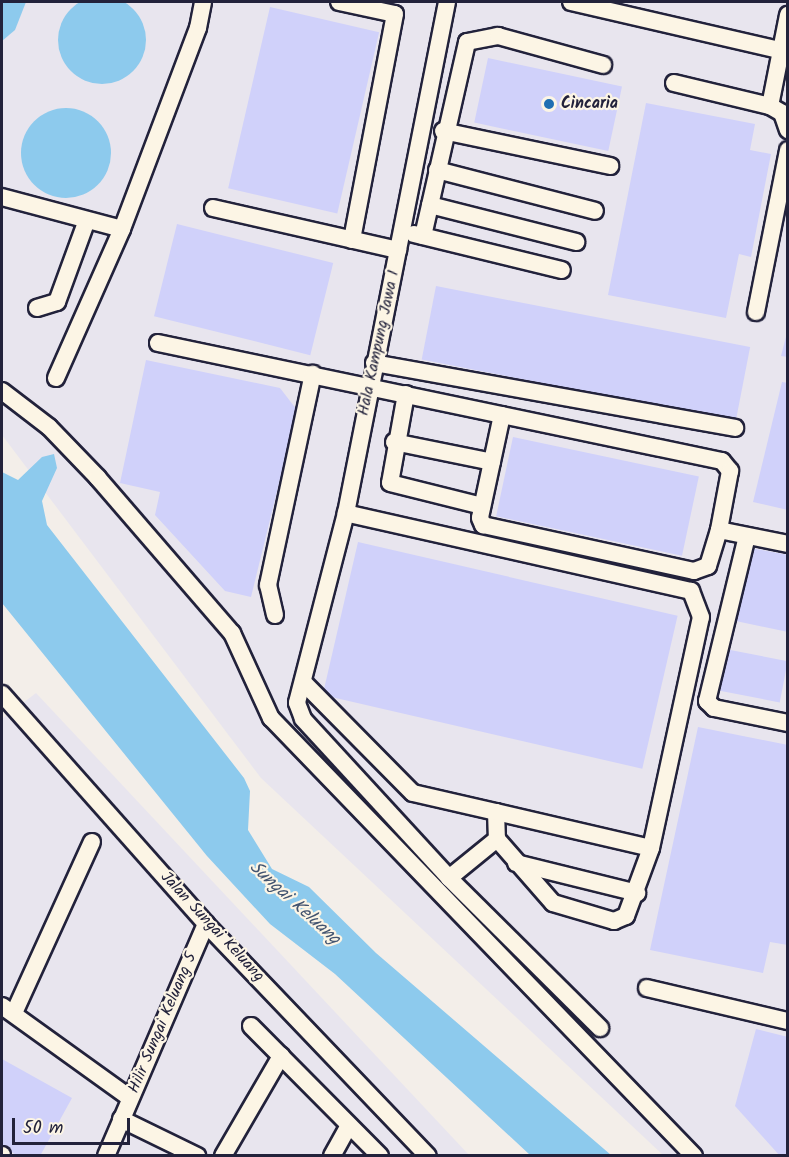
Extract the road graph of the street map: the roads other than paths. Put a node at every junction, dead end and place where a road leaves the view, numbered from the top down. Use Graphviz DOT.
graph roads {
  1 [pos="203,2"];
  2 [pos="339,2"];
  3 [pos="447,2"];
  4 [pos="571,2"];
  5 [pos="788,15"];
  6 [pos="784,51"];
  7 [pos="603,65"];
  8 [pos="674,83"];
  9 [pos="770,106"];
  10 [pos="788,130"];
  11 [pos="443,131"];
  12 [pos="788,150"];
  13 [pos="610,166"];
  14 [pos="437,170"];
  15 [pos="2,197"];
  16 [pos="430,205"];
  17 [pos="213,208"];
  18 [pos="596,211"];
  19 [pos="87,220"];
  20 [pos="122,229"];
  21 [pos="402,230"];
  22 [pos="423,236"];
  23 [pos="352,240"];
  24 [pos="576,242"];
  25 [pos="398,250"];
  26 [pos="562,270"];
  27 [pos="37,308"];
  28 [pos="756,312"];
  29 [pos="158,343"];
  30 [pos="374,363"];
  31 [pos="313,374"];
  32 [pos="56,378"];
  33 [pos="369,386"];
  34 [pos="2,391"];
  35 [pos="406,394"];
  36 [pos="502,416"];
  37 [pos="735,428"];
  38 [pos="394,442"];
  39 [pos="492,462"];
  40 [pos="482,506"];
  41 [pos="346,513"];
  42 [pos="719,530"];
  43 [pos="747,536"];
  44 [pos="788,544"];
  45 [pos="275,615"];
  46 [pos="305,684"];
  47 [pos="2,694"];
  48 [pos="788,723"];
  49 [pos="496,812"];
  50 [pos="497,839"];
  51 [pos="92,842"];
  52 [pos="651,848"];
  53 [pos="515,862"];
  54 [pos="449,878"];
  55 [pos="637,893"];
  56 [pos="206,924"];
  57 [pos="647,988"];
  58 [pos="8,1009"];
  59 [pos="788,1021"];
  60 [pos="251,1026"];
  61 [pos="600,1028"];
  62 [pos="281,1056"];
  63 [pos="130,1098"];
  64 [pos="122,1119"];
  65 [pos="349,1125"];
  66 [pos="418,1152"];
  67 [pos="374,1153"];
  68 [pos="106,1155"];
  69 [pos="197,1155"];
  70 [pos="223,1155"];
  71 [pos="332,1155"];
  72 [pos="694,1155"];
  1 -- 20 [label="street"];
  2 -- 23 [label="street"];
  3 -- 21 [label="street, Hala Kampung Jawa 1"];
  4 -- 6 [label="street"];
  5 -- 6 [label="street"];
  6 -- 9 [label="street"];
  7 -- 11 [label="street"];
  8 -- 9 [label="street"];
  9 -- 10 [label="street"];
  11 -- 13 [label="street"];
  11 -- 14 [label="street"];
  12 -- 28 [label="street"];
  14 -- 16 [label="street"];
  14 -- 18 [label="street"];
  15 -- 19 [label="street"];
  16 -- 22 [label="street"];
  16 -- 24 [label="street"];
  17 -- 23 [label="street"];
  19 -- 20 [label="street"];
  19 -- 27 [label="street"];
  20 -- 32 [label="street"];
  21 -- 22 [label="street"];
  21 -- 25 [label="street, Hala Kampung Jawa 1"];
  22 -- 26 [label="street"];
  23 -- 25 [label="street"];
  25 -- 30 [label="street, Hala Kampung Jawa 1"];
  29 -- 31 [label="street"];
  30 -- 33 [label="street, Hala Kampung Jawa 1"];
  30 -- 37 [label="street"];
  31 -- 33 [label="street"];
  31 -- 45 [label="street"];
  33 -- 35 [label="street"];
  33 -- 41 [label="street, Hala Kampung Jawa 1"];
  34 -- 72 [label="street"];
  35 -- 36 [label="street"];
  35 -- 38 [label="street"];
  36 -- 39 [label="street"];
  36 -- 42 [label="street"];
  38 -- 39 [label="street"];
  38 -- 40 [label="street"];
  39 -- 40 [label="street"];
  40 -- 42 [label="street"];
  41 -- 46 [label="street, Hala Kampung Jawa 1"];
  41 -- 52 [label="street"];
  42 -- 43 [label="street"];
  43 -- 44 [label="street"];
  43 -- 48 [label="street"];
  46 -- 49 [label="street"];
  46 -- 54 [label="street, Hala Kampung Jawa 1"];
  47 -- 56 [label="street, Jalan Sungai Keluang"];
  49 -- 50 [label="street"];
  49 -- 52 [label="street"];
  50 -- 53 [label="street"];
  50 -- 54 [label="street"];
  51 -- 58 [label="street"];
  52 -- 55 [label="street"];
  53 -- 55 [label="street"];
  53 -- 55 [label="street"];
  54 -- 61 [label="street, Hala Kampung Jawa 1"];
  56 -- 63 [label="street, Hilir Sungai Keluang 5"];
  56 -- 66 [label="street, Jalan Sungai Keluang"];
  57 -- 59 [label="street"];
  58 -- 63 [label="street"];
  60 -- 62 [label="street"];
  62 -- 65 [label="street"];
  62 -- 70 [label="street"];
  63 -- 64 [label="street, Hilir Sungai Keluang 5"];
  64 -- 68 [label="street, Hilir Sungai Keluang 5"];
  64 -- 69 [label="street"];
  65 -- 67 [label="street"];
  65 -- 71 [label="street"];
}
